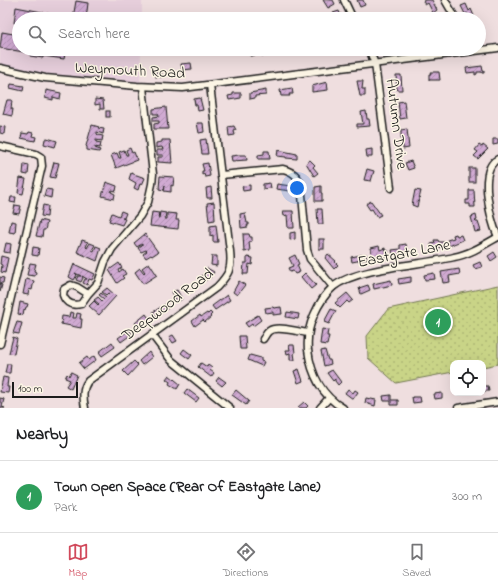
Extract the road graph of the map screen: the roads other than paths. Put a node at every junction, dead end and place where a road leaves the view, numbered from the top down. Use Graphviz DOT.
graph roads {
  1 [pos="344,0"];
  2 [pos="445,0"];
  3 [pos="350,12"];
  4 [pos="452,12"];
  5 [pos="498,48"];
  6 [pos="486,49"];
  7 [pos="373,56"];
  8 [pos="430,56"];
  9 [pos="375,64"];
  10 [pos="1,69"];
  11 [pos="0,76"];
  12 [pos="210,85"];
  13 [pos="143,87"];
  14 [pos="0,146"];
  15 [pos="498,159"];
  16 [pos="221,175"];
  17 [pos="391,188"];
  18 [pos="498,237"];
  19 [pos="333,287"];
  20 [pos="88,294"];
  21 [pos="308,333"];
  22 [pos="152,335"];
  23 [pos="263,339"];
  24 [pos="0,344"];
  25 [pos="329,398"];
  26 [pos="498,402"];
  27 [pos="85,408"];
  28 [pos="230,408"];
  29 [pos="320,408"];
  30 [pos="343,408"];
  31 [pos="458,408"];
  1 -- 3 [label="street"];
  2 -- 4 [label="street"];
  5 -- 6 [label="street, Weymouth Road"];
  7 -- 9 [label="street, Autumn Drive"];
  8 -- 9 [label="street, Weymouth Road"];
  9 -- 12 [label="street, Weymouth Road"];
  9 -- 17 [label="street, Autumn Drive"];
  10 -- 11 [label="street"];
  10 -- 13 [label="street, Weymouth Road"];
  12 -- 13 [label="street, Weymouth Road"];
  12 -- 16 [label="street, Deepwood Road"];
  13 -- 20 [label="street"];
  14 -- 24 [label="street"];
  15 -- 18 [label="street"];
  16 -- 19 [label="street"];
  16 -- 22 [label="street, Deepwood Road"];
  18 -- 19 [label="street, Eastgate Lane"];
  19 -- 21 [label="street, Eastgate Lane"];
  21 -- 23 [label="street"];
  21 -- 25 [label="street, Eastgate Lane"];
  22 -- 27 [label="street, Deepwood Road"];
  22 -- 28 [label="street"];
  25 -- 29 [label="street"];
  25 -- 30 [label="street, Eastgate Lane"];
  26 -- 31 [label="street"];
}
